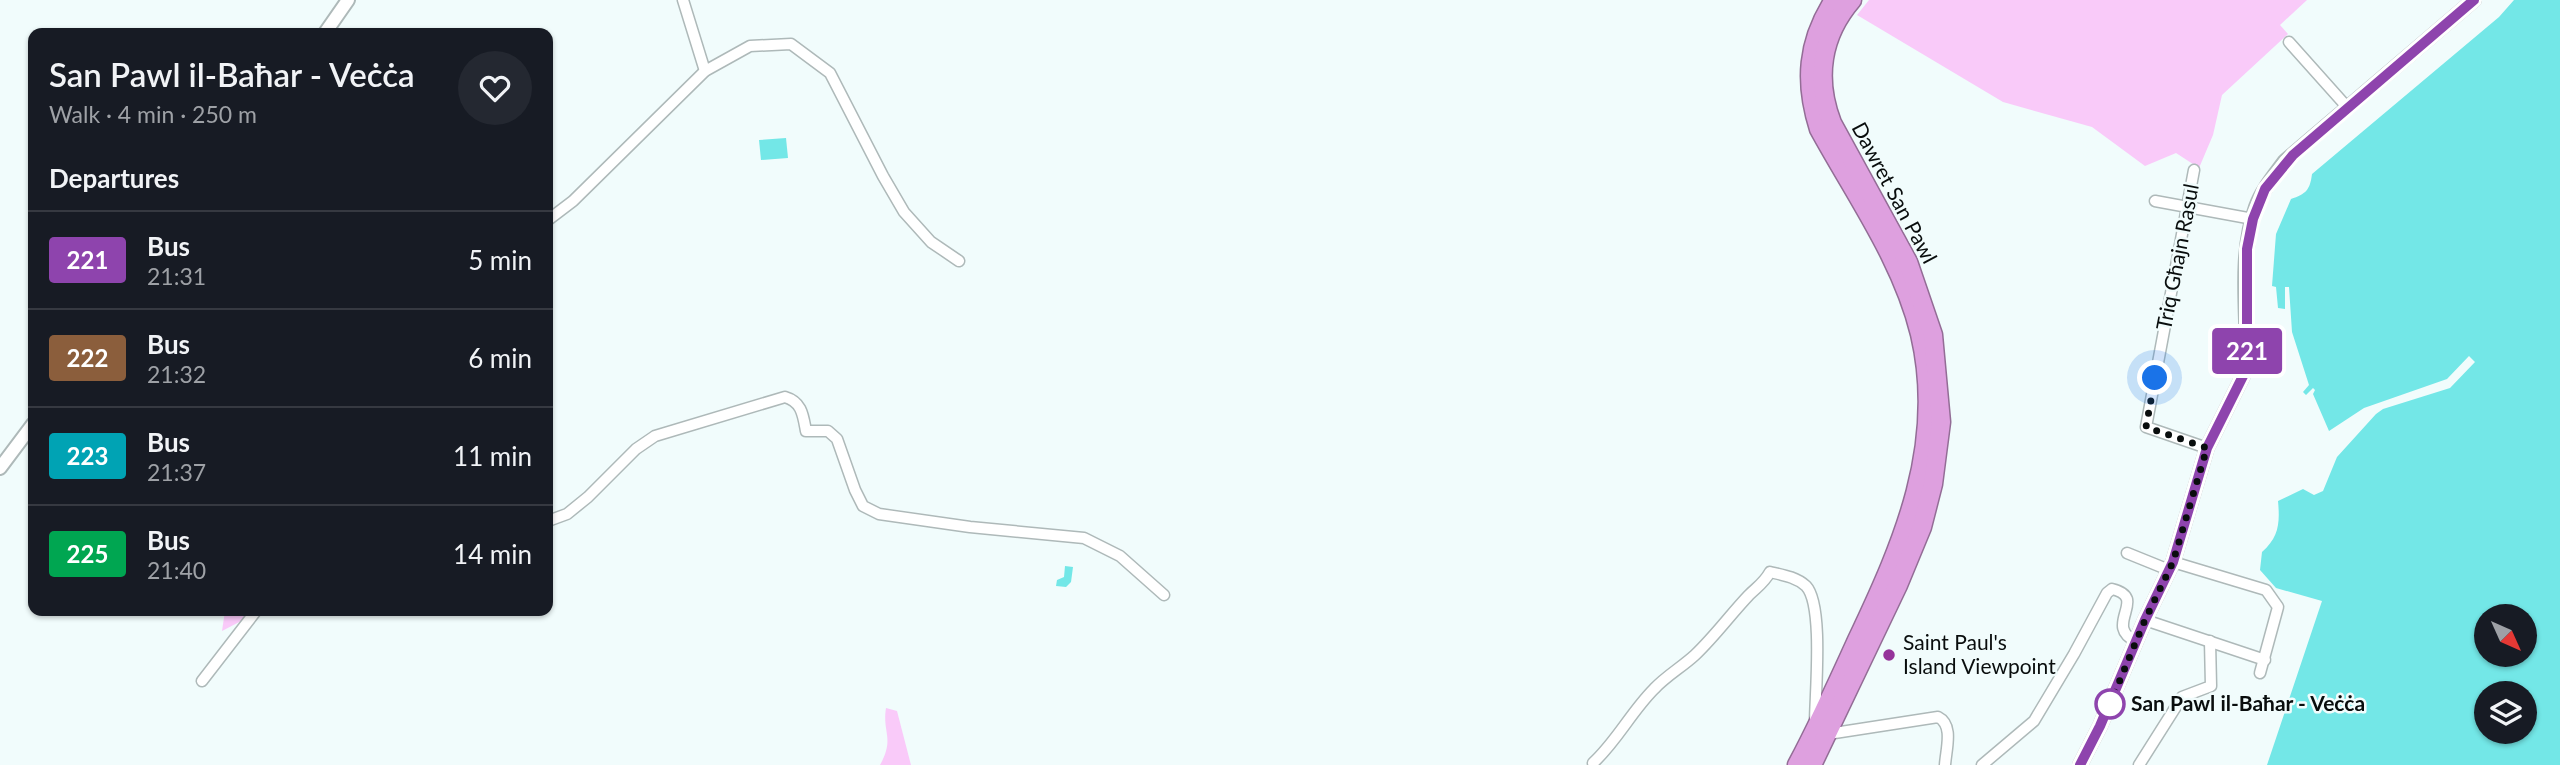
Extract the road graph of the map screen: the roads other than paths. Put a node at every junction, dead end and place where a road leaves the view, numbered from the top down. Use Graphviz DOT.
graph roads {
  1 [pos="348,0"];
  2 [pos="683,0"];
  3 [pos="1834,0"];
  4 [pos="1852,0"];
  5 [pos="2474,0"];
  6 [pos="328,28"];
  7 [pos="2289,42"];
  8 [pos="705,71"];
  9 [pos="2347,107"];
  10 [pos="2194,170"];
  11 [pos="2155,201"];
  12 [pos="2187,206"];
  13 [pos="553,216"];
  14 [pos="2253,219"];
  15 [pos="959,261"];
  16 [pos="28,431"];
  17 [pos="2207,448"];
  18 [pos="0,468"];
  19 [pos="553,519"];
  20 [pos="2127,553"];
  21 [pos="2171,566"];
  22 [pos="1164,595"];
  23 [pos="252,616"];
  24 [pos="2145,620"];
  25 [pos="2210,641"];
  26 [pos="2137,642"];
  27 [pos="2265,660"];
  28 [pos="2260,673"];
  29 [pos="202,681"];
  30 [pos="1821,733"];
  31 [pos="1593,763"];
  32 [pos="1797,765"];
  33 [pos="1812,765"];
  34 [pos="1945,765"];
  35 [pos="1982,765"];
  36 [pos="2080,765"];
  37 [pos="2139,765"];
  1 -- 6 [label="street"];
  2 -- 8 [label="street"];
  3 -- 30 [label="highway, Dawret San Pawl"];
  4 -- 30 [label="highway, Dawret San Pawl"];
  5 -- 9 [label="street"];
  7 -- 9 [label="street"];
  8 -- 13 [label="street"];
  8 -- 15 [label="street"];
  9 -- 14 [label="street"];
  10 -- 12 [label="street, Triq Għajn Rasul"];
  11 -- 12 [label="street"];
  12 -- 14 [label="street"];
  12 -- 17 [label="street, Triq Għajn Rasul"];
  14 -- 17 [label="street"];
  16 -- 18 [label="street"];
  17 -- 21 [label="street"];
  19 -- 22 [label="street"];
  20 -- 21 [label="street"];
  21 -- 24 [label="street"];
  21 -- 27 [label="street"];
  23 -- 29 [label="street"];
  24 -- 25 [label="street"];
  24 -- 26 [label="street"];
  25 -- 27 [label="street"];
  25 -- 37 [label="street"];
  26 -- 35 [label="street"];
  26 -- 36 [label="street"];
  27 -- 28 [label="street"];
  30 -- 31 [label="street"];
  30 -- 32 [label="highway, Dawret San Pawl"];
  30 -- 33 [label="highway, Dawret San Pawl"];
  30 -- 34 [label="street"];
}
